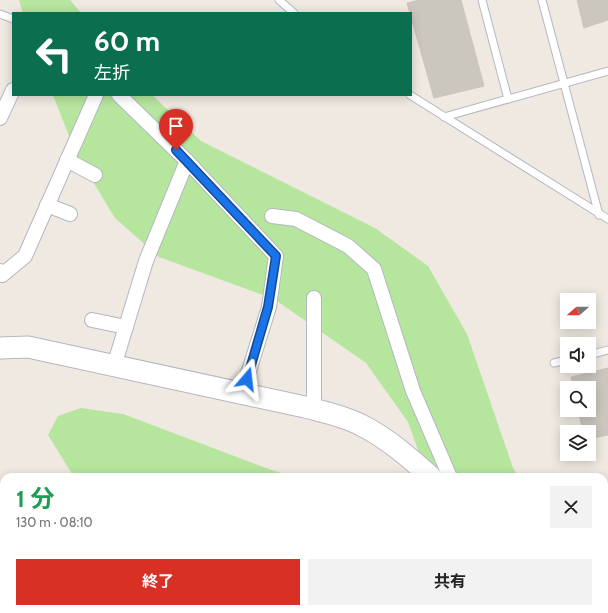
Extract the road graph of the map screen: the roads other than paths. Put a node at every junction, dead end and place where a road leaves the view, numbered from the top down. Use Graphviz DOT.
graph roads {
  1 [pos="482,0"];
  2 [pos="542,0"];
  3 [pos="282,1"];
  4 [pos="293,12"];
  5 [pos="0,14"];
  6 [pos="12,19"];
  7 [pos="608,71"];
  8 [pos="565,83"];
  9 [pos="12,92"];
  10 [pos="96,96"];
  11 [pos="120,96"];
  12 [pos="412,96"];
  13 [pos="508,99"];
  14 [pos="444,117"];
  15 [pos="0,118"];
  16 [pos="67,160"];
  17 [pos="187,161"];
  18 [pos="96,175"];
  19 [pos="47,206"];
  20 [pos="70,214"];
  21 [pos="598,215"];
  22 [pos="272,216"];
  23 [pos="608,219"];
  24 [pos="0,271"];
  25 [pos="314,298"];
  26 [pos="92,320"];
  27 [pos="126,327"];
  28 [pos="0,348"];
  29 [pos="608,350"];
  30 [pos="596,353"];
  31 [pos="560,362"];
  32 [pos="554,363"];
  33 [pos="114,366"];
  34 [pos="242,393"];
  35 [pos="314,409"];
  36 [pos="426,473"];
  37 [pos="448,473"];
  1 -- 13 [label="lane"];
  2 -- 8 [label="lane"];
  3 -- 4 [label="lane"];
  5 -- 6 [label="lane"];
  7 -- 8 [label="lane"];
  8 -- 13 [label="lane"];
  8 -- 21 [label="lane"];
  9 -- 15 [label="street"];
  10 -- 16 [label="street"];
  11 -- 17 [label="street"];
  12 -- 14 [label="lane"];
  13 -- 14 [label="lane"];
  14 -- 21 [label="lane"];
  16 -- 18 [label="street"];
  16 -- 19 [label="street"];
  17 -- 27 [label="street"];
  17 -- 34 [label="street"];
  19 -- 20 [label="street"];
  19 -- 24 [label="street"];
  21 -- 23 [label="lane"];
  22 -- 37 [label="street"];
  25 -- 35 [label="street"];
  26 -- 27 [label="street"];
  27 -- 33 [label="street"];
  28 -- 33 [label="street"];
  29 -- 30 [label="lane"];
  31 -- 32 [label="lane"];
  33 -- 34 [label="street"];
  34 -- 35 [label="street"];
  35 -- 36 [label="street"];
}
